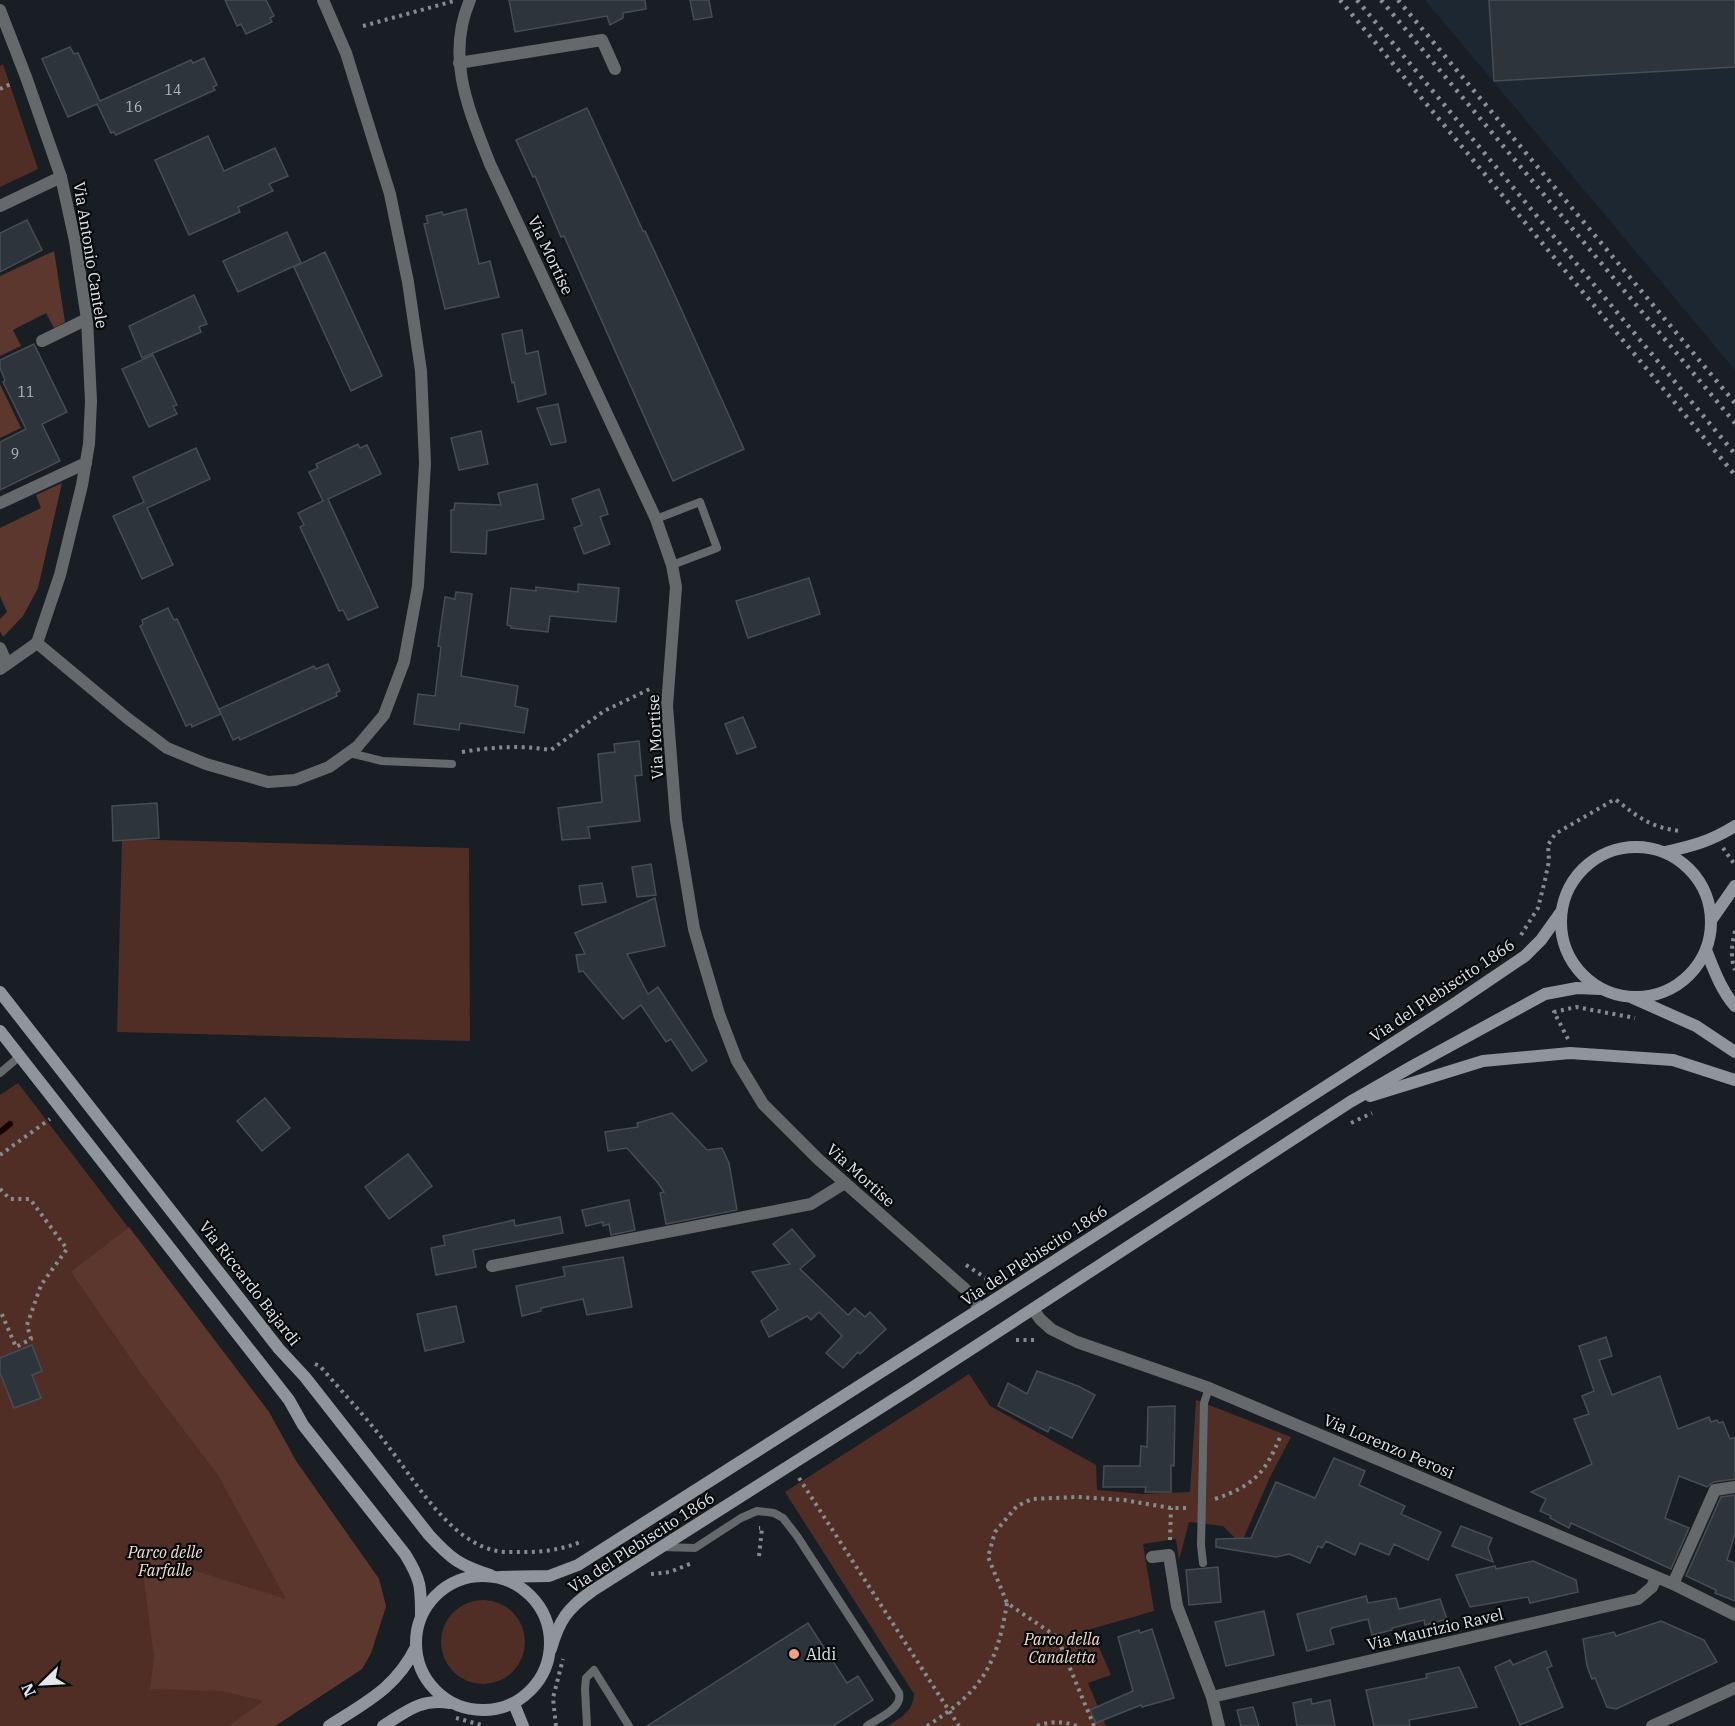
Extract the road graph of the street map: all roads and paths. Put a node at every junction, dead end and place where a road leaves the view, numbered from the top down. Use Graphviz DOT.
graph roads {
  1 [pos="323,0"];
  2 [pos="457,0"];
  3 [pos="470,0"];
  4 [pos="0,10"];
  5 [pos="363,26"];
  6 [pos="459,63"];
  7 [pos="615,69"];
  8 [pos="62,177"];
  9 [pos="0,206"];
  10 [pos="87,319"];
  11 [pos="42,340"];
  12 [pos="86,463"];
  13 [pos="0,503"];
  14 [pos="656,519"];
  15 [pos="672,565"];
  16 [pos="37,643"];
  17 [pos="0,648"];
  18 [pos="4,666"];
  19 [pos="656,686"];
  20 [pos="462,752"];
  21 [pos="350,753"];
  22 [pos="452,764"];
  23 [pos="1735,826"];
  24 [pos="1689,831"];
  25 [pos="1665,852"];
  26 [pos="1730,857"];
  27 [pos="1735,865"];
  28 [pos="1735,886"];
  29 [pos="1561,912"];
  30 [pos="1712,919"];
  31 [pos="1735,931"];
  32 [pos="1517,942"];
  33 [pos="1706,950"];
  34 [pos="1735,970"];
  35 [pos="1600,989"];
  36 [pos="0,992"];
  37 [pos="1632,998"];
  38 [pos="1735,1006"];
  39 [pos="1638,1019"];
  40 [pos="0,1031"];
  41 [pos="1570,1044"];
  42 [pos="1735,1052"];
  43 [pos="20,1056"];
  44 [pos="0,1073"];
  45 [pos="1735,1080"];
  46 [pos="1350,1102"];
  47 [pos="62,1109"];
  48 [pos="1380,1109"];
  49 [pos="1349,1124"];
  50 [pos="0,1155"];
  51 [pos="845,1183"];
  52 [pos="0,1189"];
  53 [pos="492,1266"];
  54 [pos="980,1309"];
  55 [pos="1033,1309"];
  56 [pos="0,1310"];
  57 [pos="310,1362"];
  58 [pos="1209,1388"];
  59 [pos="1284,1429"];
  60 [pos="798,1478"];
  61 [pos="1735,1487"];
  62 [pos="1202,1504"];
  63 [pos="1171,1508"];
  64 [pos="756,1527"];
  65 [pos="568,1547"];
  66 [pos="663,1547"];
  67 [pos="1169,1555"];
  68 [pos="759,1556"];
  69 [pos="1152,1557"];
  70 [pos="699,1560"];
  71 [pos="1203,1563"];
  72 [pos="495,1576"];
  73 [pos="645,1576"];
  74 [pos="1656,1578"];
  75 [pos="1673,1584"];
  76 [pos="1007,1603"];
  77 [pos="1735,1615"];
  78 [pos="421,1616"];
  79 [pos="416,1647"];
  80 [pos="551,1649"];
  81 [pos="565,1652"];
  82 [pos="1735,1688"];
  83 [pos="1212,1697"];
  84 [pos="455,1704"];
  85 [pos="514,1704"];
  86 [pos="949,1712"];
  87 [pos="1656,1725"];
  88 [pos="329,1726"];
  89 [pos="383,1726"];
  90 [pos="523,1726"];
  91 [pos="556,1726"];
  92 [pos="587,1726"];
  93 [pos="629,1726"];
  94 [pos="867,1726"];
  95 [pos="927,1726"];
  96 [pos="959,1726"];
  97 [pos="1037,1726"];
  98 [pos="1077,1726"];
  99 [pos="1092,1726"];
  100 [pos="1220,1726"];
  1 -- 21 [label="street"];
  2 -- 5 [label="path"];
  3 -- 6 [label="street, Via Mortise"];
  4 -- 8 [label="street, Via Antonio Cantele"];
  6 -- 7 [label="street"];
  6 -- 14 [label="street, Via Mortise"];
  8 -- 9 [label="street"];
  8 -- 10 [label="street, Via Antonio Cantele"];
  10 -- 11 [label="street"];
  10 -- 12 [label="street, Via Antonio Cantele"];
  12 -- 13 [label="street"];
  12 -- 16 [label="street, Via Antonio Cantele"];
  14 -- 15 [label="street, Via Mortise"];
  14 -- 15 [label="lane"];
  15 -- 51 [label="street, Via Mortise"];
  16 -- 18 [label="street"];
  16 -- 21 [label="street"];
  17 -- 18 [label="street"];
  19 -- 20 [label="path"];
  21 -- 22 [label="lane"];
  23 -- 25 [label="main road"];
  24 -- 32 [label="path"];
  25 -- 29 [label="main road"];
  25 -- 30 [label="main road"];
  26 -- 27 [label="path"];
  28 -- 30 [label="main road"];
  29 -- 35 [label="main road"];
  29 -- 54 [label="main road, Via del Plebiscito 1866"];
  30 -- 33 [label="main road"];
  31 -- 34 [label="path"];
  33 -- 37 [label="main road"];
  33 -- 38 [label="main road"];
  35 -- 37 [label="main road"];
  35 -- 46 [label="main road, Via del Plebiscito 1866"];
  36 -- 72 [label="main road, Via Riccardo Bajardi"];
  37 -- 42 [label="main road"];
  39 -- 41 [label="path"];
  40 -- 43 [label="main road"];
  43 -- 44 [label="lane"];
  43 -- 47 [label="main road"];
  45 -- 46 [label="main road"];
  46 -- 55 [label="main road, Via del Plebiscito 1866"];
  47 -- 50 [label="path"];
  47 -- 78 [label="main road"];
  48 -- 49 [label="path"];
  51 -- 53 [label="street"];
  51 -- 54 [label="street, Via Mortise"];
  52 -- 56 [label="path"];
  54 -- 72 [label="main road, Via del Plebiscito 1866"];
  55 -- 58 [label="street, Via Lorenzo Perosi"];
  55 -- 66 [label="main road, Via del Plebiscito 1866"];
  57 -- 65 [label="path"];
  58 -- 62 [label="lane"];
  58 -- 74 [label="street, Via Lorenzo Perosi"];
  59 -- 62 [label="path"];
  60 -- 86 [label="path"];
  61 -- 75 [label="street"];
  62 -- 63 [label="path"];
  62 -- 71 [label="lane"];
  63 -- 67 [label="path"];
  63 -- 76 [label="path"];
  64 -- 68 [label="path"];
  66 -- 80 [label="main road, Via del Plebiscito 1866"];
  66 -- 94 [label="lane"];
  67 -- 69 [label="street"];
  67 -- 83 [label="street"];
  70 -- 73 [label="path"];
  72 -- 78 [label="main road"];
  72 -- 80 [label="main road"];
  74 -- 75 [label="street, Via Lorenzo Perosi"];
  74 -- 83 [label="street, Via Maurizio Ravel"];
  75 -- 77 [label="street, Via Lorenzo Perosi"];
  76 -- 86 [label="path"];
  76 -- 99 [label="path"];
  78 -- 79 [label="main road"];
  79 -- 84 [label="main road"];
  79 -- 88 [label="main road"];
  80 -- 85 [label="main road"];
  81 -- 91 [label="path"];
  82 -- 87 [label="street"];
  83 -- 100 [label="street"];
  84 -- 85 [label="main road"];
  84 -- 89 [label="main road"];
  85 -- 90 [label="main road"];
  86 -- 95 [label="path"];
  86 -- 96 [label="path"];
  92 -- 93 [label="lane"];
  97 -- 98 [label="path"];
}
